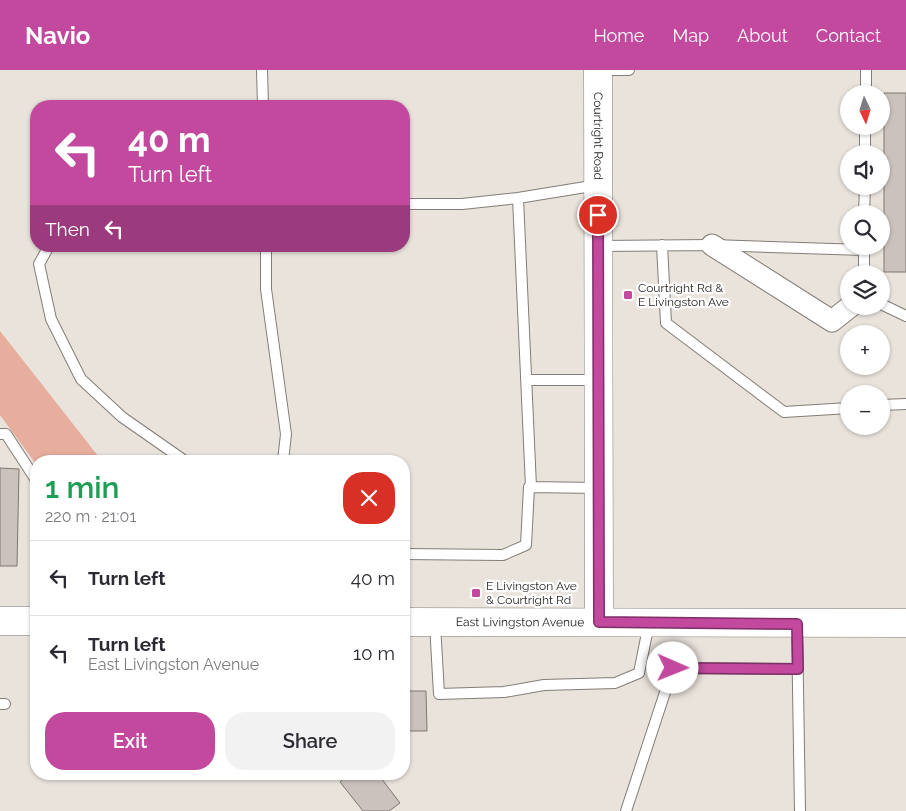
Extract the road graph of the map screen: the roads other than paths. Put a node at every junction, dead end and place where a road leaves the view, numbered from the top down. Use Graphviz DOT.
graph roads {
  1 [pos="262,70"];
  2 [pos="598,70"];
  3 [pos="629,70"];
  4 [pos="866,70"];
  5 [pos="866,85"];
  6 [pos="263,100"];
  7 [pos="598,185"];
  8 [pos="518,198"];
  9 [pos="410,204"];
  10 [pos="712,245"];
  11 [pos="598,246"];
  12 [pos="662,246"];
  13 [pos="840,248"];
  14 [pos="46,252"];
  15 [pos="266,252"];
  16 [pos="890,308"];
  17 [pos="840,315"];
  18 [pos="906,316"];
  19 [pos="526,380"];
  20 [pos="599,380"];
  21 [pos="906,404"];
  22 [pos="890,405"];
  23 [pos="840,409"];
  24 [pos="0,434"];
  25 [pos="176,455"];
  26 [pos="284,455"];
  27 [pos="30,471"];
  28 [pos="530,487"];
  29 [pos="600,488"];
  30 [pos="410,554"];
  31 [pos="0,621"];
  32 [pos="30,621"];
  33 [pos="410,622"];
  34 [pos="435,622"];
  35 [pos="599,622"];
  36 [pos="650,622"];
  37 [pos="906,623"];
  38 [pos="797,624"];
  39 [pos="798,669"];
  40 [pos="626,811"];
  41 [pos="800,811"];
  1 -- 6 [label="lane"];
  2 -- 3 [label="lane"];
  2 -- 7 [label="street, Courtright Road"];
  4 -- 5 [label="lane"];
  7 -- 8 [label="lane"];
  7 -- 11 [label="street, Courtright Road"];
  8 -- 9 [label="lane"];
  8 -- 19 [label="lane"];
  10 -- 12 [label="lane"];
  10 -- 13 [label="lane"];
  10 -- 17 [label="street"];
  11 -- 12 [label="lane"];
  11 -- 20 [label="street, Courtright Road"];
  12 -- 23 [label="lane"];
  14 -- 25 [label="lane"];
  15 -- 26 [label="lane"];
  16 -- 18 [label="lane"];
  19 -- 20 [label="lane"];
  19 -- 28 [label="lane"];
  20 -- 29 [label="street, Courtright Road"];
  21 -- 22 [label="lane"];
  24 -- 27 [label="lane"];
  28 -- 29 [label="lane"];
  28 -- 30 [label="lane"];
  29 -- 35 [label="street, Courtright Road"];
  31 -- 32 [label="street"];
  33 -- 34 [label="street, East Livingston Avenue"];
  34 -- 35 [label="street, East Livingston Avenue"];
  34 -- 36 [label="lane"];
  35 -- 36 [label="street, East Livingston Avenue"];
  36 -- 38 [label="street, East Livingston Avenue"];
  37 -- 38 [label="street, East Livingston Avenue"];
  38 -- 39 [label="lane"];
  39 -- 40 [label="lane"];
  39 -- 41 [label="lane"];
}
